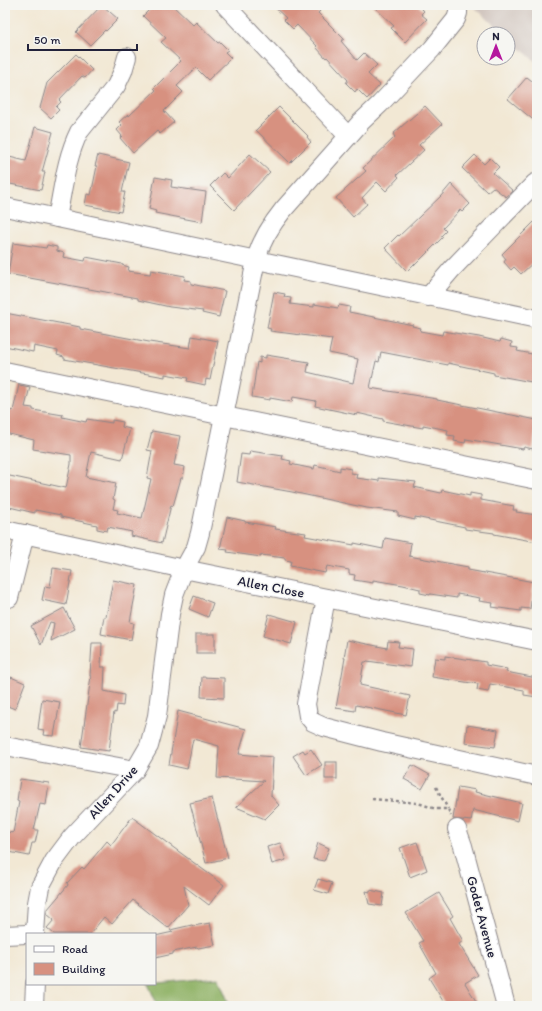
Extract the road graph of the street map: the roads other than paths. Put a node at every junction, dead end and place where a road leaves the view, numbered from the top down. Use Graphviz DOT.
graph roads {
  1 [pos="225,5"];
  2 [pos="458,5"];
  3 [pos="127,57"];
  4 [pos="348,136"];
  5 [pos="535,183"];
  6 [pos="5,207"];
  7 [pos="57,218"];
  8 [pos="256,260"];
  9 [pos="428,297"];
  10 [pos="537,319"];
  11 [pos="5,371"];
  12 [pos="224,416"];
  13 [pos="537,480"];
  14 [pos="5,530"];
  15 [pos="26,534"];
  16 [pos="184,569"];
  17 [pos="9,598"];
  18 [pos="326,598"];
  19 [pos="537,641"];
  20 [pos="5,746"];
  21 [pos="135,770"];
  22 [pos="537,776"];
  23 [pos="457,829"];
  24 [pos="34,933"];
  25 [pos="26,934"];
  26 [pos="5,935"];
  27 [pos="35,985"];
  28 [pos="34,1006"];
  29 [pos="506,1006"];
  1 -- 4 [label="street"];
  2 -- 4 [label="street, Allen Drive"];
  3 -- 7 [label="street"];
  4 -- 8 [label="street, Allen Drive"];
  5 -- 9 [label="street"];
  6 -- 7 [label="street"];
  7 -- 8 [label="street"];
  8 -- 9 [label="street"];
  8 -- 12 [label="street, Allen Drive"];
  9 -- 10 [label="street"];
  11 -- 12 [label="street"];
  12 -- 13 [label="street"];
  12 -- 16 [label="street, Allen Drive"];
  14 -- 15 [label="street, Allen Close"];
  15 -- 16 [label="street, Allen Close"];
  15 -- 17 [label="street"];
  16 -- 18 [label="street, Allen Close"];
  16 -- 21 [label="street, Allen Drive"];
  18 -- 19 [label="street, Allen Close"];
  18 -- 22 [label="street"];
  20 -- 21 [label="street"];
  21 -- 24 [label="street, Allen Drive"];
  23 -- 29 [label="street, Godet Avenue"];
  25 -- 26 [label="street"];
  27 -- 28 [label="street"];
}
